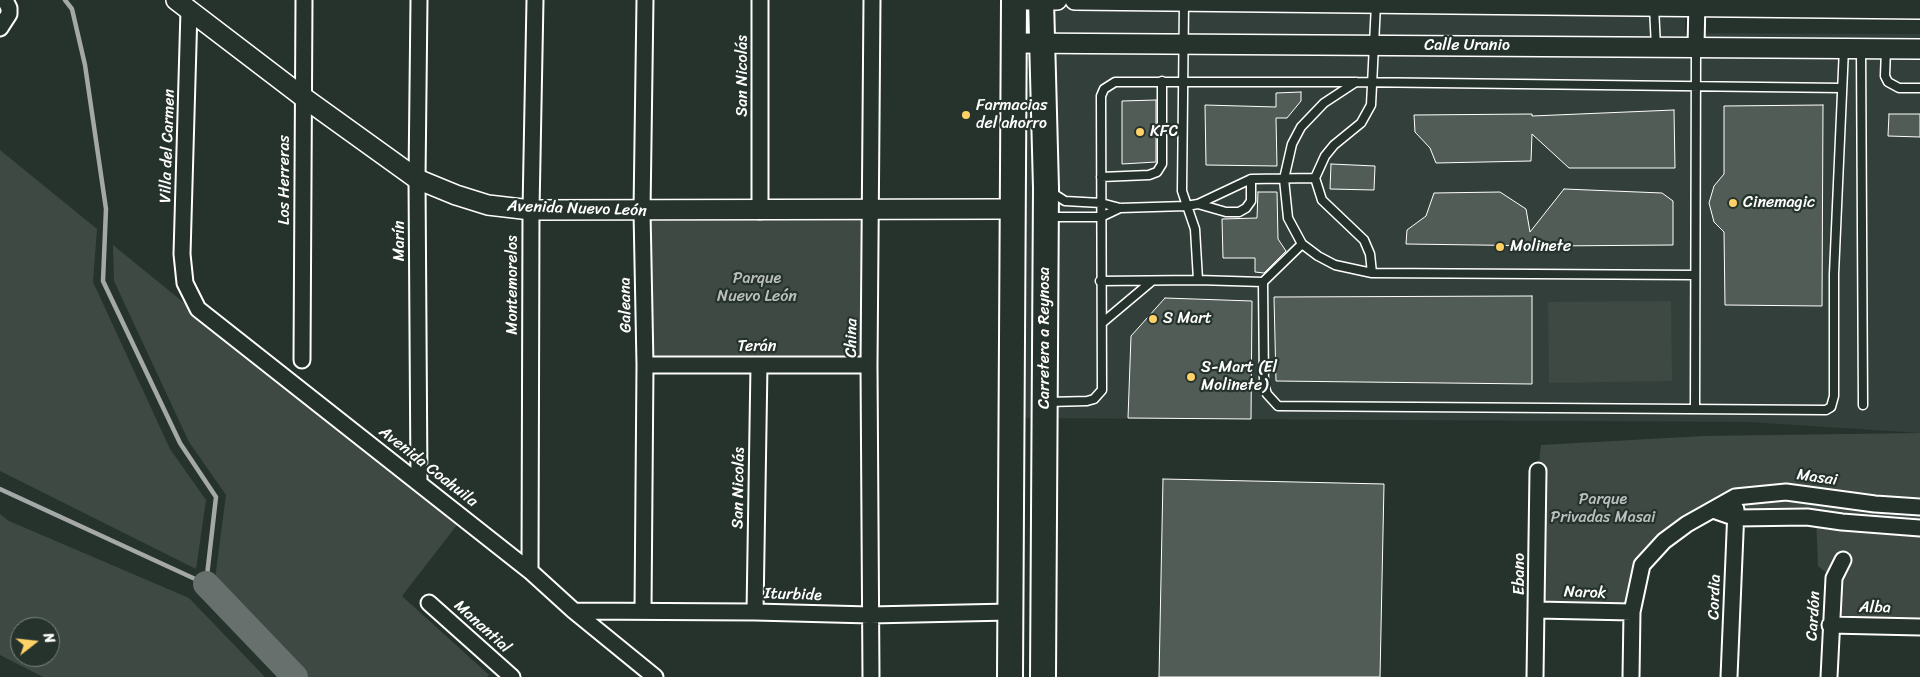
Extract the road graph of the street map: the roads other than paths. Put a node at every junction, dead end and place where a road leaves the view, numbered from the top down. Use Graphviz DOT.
graph roads {
  1 [pos="4,0"];
  2 [pos="304,0"];
  3 [pos="420,0"];
  4 [pos="535,0"];
  5 [pos="646,0"];
  6 [pos="760,0"];
  7 [pos="872,0"];
  8 [pos="1014,0"];
  9 [pos="1041,0"];
  10 [pos="1075,0"];
  11 [pos="1113,0"];
  12 [pos="1184,1"];
  13 [pos="1376,2"];
  14 [pos="1609,3"];
  15 [pos="1654,3"];
  16 [pos="1697,3"];
  17 [pos="1793,4"];
  18 [pos="182,5"];
  19 [pos="1920,9"];
  20 [pos="0,28"];
  21 [pos="1042,42"];
  22 [pos="1013,43"];
  23 [pos="1185,44"];
  24 [pos="1374,45"];
  25 [pos="1656,46"];
  26 [pos="1696,47"];
  27 [pos="1852,48"];
  28 [pos="1886,49"];
  29 [pos="1920,49"];
  30 [pos="1162,81"];
  31 [pos="1184,81"];
  32 [pos="1356,82"];
  33 [pos="1372,82"];
  34 [pos="1696,86"];
  35 [pos="1842,88"];
  36 [pos="1920,88"];
  37 [pos="303,97"];
  38 [pos="1043,118"];
  39 [pos="1101,177"];
  40 [pos="1315,178"];
  41 [pos="417,179"];
  42 [pos="1251,179"];
  43 [pos="1284,179"];
  44 [pos="1046,188"];
  45 [pos="1101,203"];
  46 [pos="1198,204"];
  47 [pos="1186,206"];
  48 [pos="1120,208"];
  49 [pos="1012,209"];
  50 [pos="530,210"];
  51 [pos="871,210"];
  52 [pos="642,211"];
  53 [pos="760,211"];
  54 [pos="1046,217"];
  55 [pos="1101,217"];
  56 [pos="1302,244"];
  57 [pos="1372,273"];
  58 [pos="1695,275"];
  59 [pos="1198,280"];
  60 [pos="1100,281"];
  61 [pos="1152,281"];
  62 [pos="1263,282"];
  63 [pos="185,283"];
  64 [pos="1102,323"];
  65 [pos="1046,336"];
  66 [pos="302,360"];
  67 [pos="645,365"];
  68 [pos="759,365"];
  69 [pos="869,365"];
  70 [pos="1045,402"];
  71 [pos="1863,405"];
  72 [pos="1694,408"];
  73 [pos="1538,471"];
  74 [pos="419,482"];
  75 [pos="1817,496"];
  76 [pos="1735,497"];
  77 [pos="1920,507"];
  78 [pos="1713,510"];
  79 [pos="1736,518"];
  80 [pos="1816,518"];
  81 [pos="1920,528"];
  82 [pos="1843,560"];
  83 [pos="530,570"];
  84 [pos="429,603"];
  85 [pos="643,610"];
  86 [pos="1537,610"];
  87 [pos="574,611"];
  88 [pos="755,612"];
  89 [pos="1010,612"];
  90 [pos="1632,612"];
  91 [pos="870,615"];
  92 [pos="1830,625"];
  93 [pos="1920,627"];
  94 [pos="512,677"];
  95 [pos="655,677"];
  96 [pos="871,677"];
  97 [pos="1010,677"];
  98 [pos="1043,677"];
  99 [pos="1535,677"];
  100 [pos="1631,677"];
  101 [pos="1729,677"];
  102 [pos="1828,677"];
  1 -- 20 [label="street"];
  2 -- 37 [label="street, Los Herreras"];
  3 -- 41 [label="street, Marín"];
  4 -- 50 [label="street, Montemorelos"];
  5 -- 52 [label="street, Galeana"];
  6 -- 53 [label="street, San Nicolás"];
  7 -- 51 [label="street, China"];
  8 -- 22 [label="main road, Carretera a Reynosa"];
  9 -- 21 [label="main road, Carretera a Reynosa"];
  10 -- 11 [label="street"];
  11 -- 12 [label="street"];
  12 -- 13 [label="street"];
  12 -- 23 [label="lane"];
  13 -- 14 [label="street"];
  13 -- 24 [label="lane"];
  14 -- 15 [label="street"];
  15 -- 16 [label="street"];
  15 -- 25 [label="lane"];
  16 -- 17 [label="street"];
  16 -- 26 [label="street"];
  17 -- 19 [label="street"];
  18 -- 37 [label="street, Avenida Nuevo León"];
  18 -- 63 [label="street, Villa del Carmen"];
  21 -- 22 [label="street, Calle Uranio"];
  21 -- 23 [label="street, Calle Uranio"];
  21 -- 38 [label="main road, Carretera a Reynosa"];
  22 -- 49 [label="main road, Carretera a Reynosa"];
  23 -- 24 [label="street, Calle Uranio"];
  23 -- 31 [label="lane"];
  24 -- 25 [label="street, Calle Uranio"];
  24 -- 33 [label="lane"];
  25 -- 26 [label="street, Calle Uranio"];
  26 -- 27 [label="street, Calle Uranio"];
  26 -- 34 [label="lane"];
  27 -- 28 [label="street, Calle Uranio"];
  27 -- 35 [label="lane"];
  27 -- 71 [label="lane"];
  28 -- 29 [label="street, Calle Uranio"];
  28 -- 36 [label="lane"];
  30 -- 31 [label="lane"];
  30 -- 39 [label="lane"];
  30 -- 39 [label="lane"];
  31 -- 32 [label="lane"];
  31 -- 47 [label="lane"];
  32 -- 33 [label="lane"];
  32 -- 43 [label="lane"];
  33 -- 34 [label="lane"];
  33 -- 40 [label="lane"];
  34 -- 35 [label="lane"];
  34 -- 58 [label="lane"];
  35 -- 72 [label="lane"];
  37 -- 41 [label="street, Avenida Nuevo León"];
  37 -- 66 [label="street, Los Herreras"];
  38 -- 44 [label="main road, Carretera a Reynosa"];
  38 -- 49 [label="main road"];
  39 -- 45 [label="lane"];
  40 -- 43 [label="lane"];
  40 -- 57 [label="lane"];
  41 -- 50 [label="street, Avenida Nuevo León"];
  41 -- 74 [label="street, Marín"];
  42 -- 43 [label="lane"];
  42 -- 46 [label="lane"];
  42 -- 46 [label="lane"];
  43 -- 56 [label="lane"];
  44 -- 45 [label="lane"];
  44 -- 54 [label="main road, Carretera a Reynosa"];
  45 -- 48 [label="lane"];
  45 -- 55 [label="lane"];
  46 -- 47 [label="lane"];
  47 -- 48 [label="lane"];
  47 -- 59 [label="lane"];
  48 -- 55 [label="lane"];
  49 -- 51 [label="street, Avenida Nuevo León"];
  49 -- 65 [label="main road"];
  49 -- 89 [label="main road, Carretera a Reynosa"];
  50 -- 52 [label="street, Avenida Nuevo León"];
  50 -- 83 [label="street, Montemorelos"];
  51 -- 53 [label="street, Avenida Nuevo León"];
  51 -- 69 [label="street, China"];
  52 -- 53 [label="street, Avenida Nuevo León"];
  52 -- 67 [label="street, Galeana"];
  54 -- 55 [label="lane"];
  54 -- 65 [label="main road, Carretera a Reynosa"];
  55 -- 60 [label="lane"];
  56 -- 57 [label="lane"];
  56 -- 62 [label="lane"];
  57 -- 58 [label="lane"];
  58 -- 72 [label="lane"];
  59 -- 61 [label="lane"];
  59 -- 62 [label="lane"];
  60 -- 61 [label="lane"];
  60 -- 64 [label="lane"];
  61 -- 64 [label="lane"];
  62 -- 72 [label="lane"];
  63 -- 74 [label="street, Avenida Coahuila"];
  64 -- 70 [label="lane"];
  65 -- 70 [label="main road, Carretera a Reynosa"];
  67 -- 68 [label="street, Terán"];
  67 -- 85 [label="street, Galeana"];
  68 -- 69 [label="street, Terán"];
  68 -- 88 [label="street, San Nicolás"];
  69 -- 91 [label="street, China"];
  70 -- 98 [label="main road, Carretera a Reynosa"];
  73 -- 86 [label="street, Ebano"];
  74 -- 83 [label="street, Avenida Coahuila"];
  75 -- 76 [label="street, Masai"];
  75 -- 77 [label="street, Masai"];
  75 -- 80 [label="street"];
  76 -- 78 [label="street, Masai"];
  76 -- 79 [label="street, Cordia"];
  78 -- 79 [label="street"];
  78 -- 90 [label="street, Masai"];
  79 -- 80 [label="street"];
  79 -- 101 [label="street, Cordia"];
  80 -- 81 [label="street"];
  82 -- 92 [label="street, Cardón"];
  83 -- 87 [label="street, Avenida Coahuila"];
  84 -- 94 [label="street, Manantial"];
  85 -- 87 [label="street, Iturbide"];
  85 -- 88 [label="street, Iturbide"];
  86 -- 90 [label="street, Narok"];
  86 -- 99 [label="street, Ebano"];
  87 -- 95 [label="street, Avenida Coahuila"];
  88 -- 91 [label="street, Iturbide"];
  89 -- 91 [label="street, Iturbide"];
  89 -- 97 [label="main road, Carretera a Reynosa"];
  90 -- 100 [label="street, Masai"];
  91 -- 96 [label="street, China"];
  92 -- 93 [label="street, Alba"];
  92 -- 102 [label="street, Cardón"];
}
